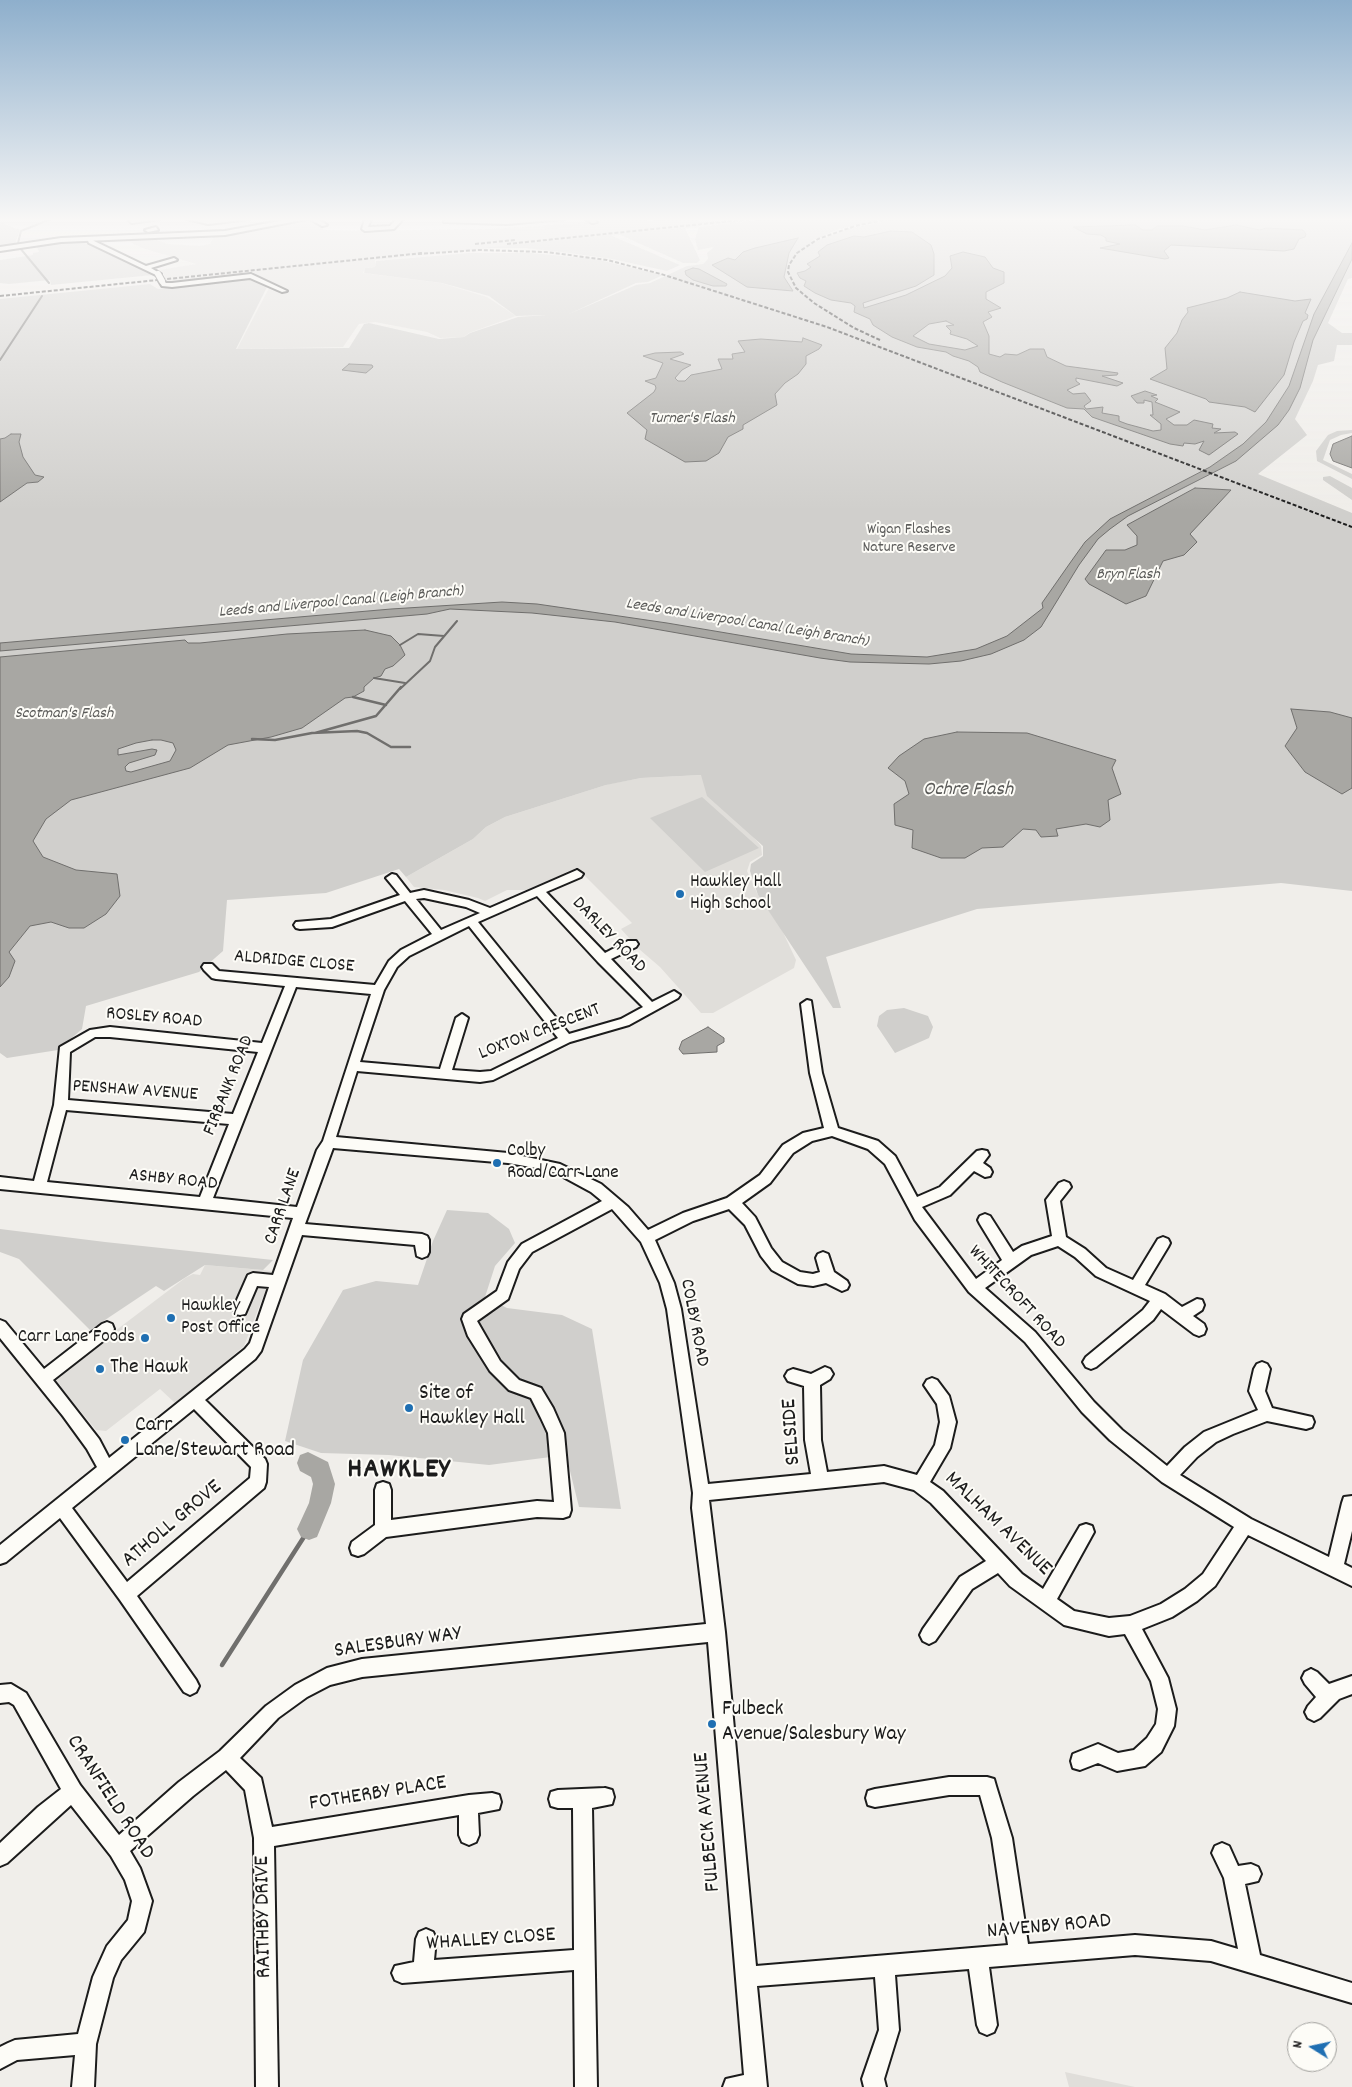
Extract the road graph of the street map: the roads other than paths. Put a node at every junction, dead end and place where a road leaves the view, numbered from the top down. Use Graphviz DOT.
graph roads {
  1 [pos="577,874"];
  2 [pos="392,878"];
  3 [pos="538,891"];
  4 [pos="406,897"];
  5 [pos="489,912"];
  6 [pos="471,921"];
  7 [pos="300,925"];
  8 [pos="439,935"];
  9 [pos="632,944"];
  10 [pos="602,959"];
  11 [pos="208,968"];
  12 [pos="292,982"];
  13 [pos="378,990"];
  14 [pos="674,995"];
  15 [pos="807,1004"];
  16 [pos="651,1008"];
  17 [pos="457,1021"];
  18 [pos="566,1039"];
  19 [pos="265,1048"];
  20 [pos="352,1066"];
  21 [pos="445,1073"];
  22 [pos="61,1106"];
  23 [pos="236,1119"];
  24 [pos="832,1131"];
  25 [pos="329,1142"];
  26 [pos="985,1172"];
  27 [pos="0,1183"];
  28 [pos="39,1186"];
  29 [pos="1064,1187"];
  30 [pos="613,1202"];
  31 [pos="732,1202"];
  32 [pos="204,1204"];
  33 [pos="915,1204"];
  34 [pos="303,1213"];
  35 [pos="985,1220"];
  36 [pos="298,1229"];
  37 [pos="646,1238"];
  38 [pos="1060,1240"];
  39 [pos="1163,1243"];
  40 [pos="422,1252"];
  41 [pos="823,1258"];
  42 [pos="1012,1261"];
  43 [pos="828,1276"];
  44 [pos="279,1282"];
  45 [pos="842,1285"];
  46 [pos="1136,1287"];
  47 [pos="974,1288"];
  48 [pos="1160,1299"];
  49 [pos="1197,1305"];
  50 [pos="240,1309"];
  51 [pos="1182,1316"];
  52 [pos="0,1327"];
  53 [pos="107,1329"];
  54 [pos="1199,1329"];
  55 [pos="1091,1362"];
  56 [pos="1262,1369"];
  57 [pos="793,1376"];
  58 [pos="42,1378"];
  59 [pos="932,1385"];
  60 [pos="195,1400"];
  61 [pos="1268,1414"];
  62 [pos="1306,1422"];
  63 [pos="107,1470"];
  64 [pos="1168,1477"];
  65 [pos="820,1479"];
  66 [pos="920,1484"];
  67 [pos="383,1490"];
  68 [pos="702,1493"];
  69 [pos="1350,1503"];
  70 [pos="62,1508"];
  71 [pos="1349,1523"];
  72 [pos="1245,1526"];
  73 [pos="383,1529"];
  74 [pos="1086,1532"];
  75 [pos="358,1548"];
  76 [pos="2,1550"];
  77 [pos="999,1563"];
  78 [pos="1335,1569"];
  79 [pos="1352,1577"];
  80 [pos="126,1594"];
  81 [pos="1046,1601"];
  82 [pos="1130,1625"];
  83 [pos="716,1632"];
  84 [pos="929,1635"];
  85 [pos="1311,1678"];
  86 [pos="1352,1685"];
  87 [pos="190,1686"];
  88 [pos="0,1694"];
  89 [pos="1328,1696"];
  90 [pos="1314,1712"];
  91 [pos="227,1758"];
  92 [pos="1080,1761"];
  93 [pos="73,1792"];
  94 [pos="605,1796"];
  95 [pos="558,1798"];
  96 [pos="875,1798"];
  97 [pos="582,1799"];
  98 [pos="492,1802"];
  99 [pos="469,1804"];
  100 [pos="469,1835"];
  101 [pos="264,1838"];
  102 [pos="118,1849"];
  103 [pos="1222,1853"];
  104 [pos="0,1856"];
  105 [pos="426,1939"];
  106 [pos="1019,1955"];
  107 [pos="584,1959"];
  108 [pos="978,1959"];
  109 [pos="1251,1963"];
  110 [pos="884,1966"];
  111 [pos="423,1971"];
  112 [pos="402,1973"];
  113 [pos="746,1977"];
  114 [pos="1352,1993"];
  115 [pos="987,2025"];
  116 [pos="86,2044"];
  117 [pos="0,2058"];
  118 [pos="755,2086"];
  119 [pos="83,2087"];
  120 [pos="267,2087"];
  121 [pos="586,2087"];
  122 [pos="734,2087"];
  123 [pos="875,2087"];
  1 -- 3 [label="street, CARR LANE"];
  2 -- 4 [label="street"];
  3 -- 5 [label="street, CARR LANE"];
  3 -- 10 [label="street, DARLEY ROAD"];
  4 -- 5 [label="street"];
  4 -- 7 [label="street"];
  4 -- 8 [label="street"];
  5 -- 6 [label="street, CARR LANE"];
  6 -- 8 [label="street, CARR LANE"];
  6 -- 18 [label="street"];
  8 -- 13 [label="street, CARR LANE"];
  9 -- 10 [label="street"];
  10 -- 16 [label="street, DARLEY ROAD"];
  11 -- 12 [label="street, ALDRIDGE CLOSE"];
  12 -- 13 [label="street, ALDRIDGE CLOSE"];
  12 -- 19 [label="street, FIRBANK ROAD"];
  13 -- 20 [label="street, CARR LANE"];
  14 -- 16 [label="street, LOXTON CRESCENT"];
  15 -- 24 [label="street"];
  16 -- 18 [label="street, LOXTON CRESCENT"];
  17 -- 21 [label="street"];
  18 -- 21 [label="street, LOXTON CRESCENT"];
  19 -- 22 [label="street, ROSLEY ROAD"];
  19 -- 23 [label="street, FIRBANK ROAD"];
  20 -- 21 [label="street, LOXTON CRESCENT"];
  20 -- 25 [label="street, CARR LANE"];
  22 -- 23 [label="street, PENSHAW AVENUE"];
  22 -- 28 [label="street, ROSLEY ROAD"];
  23 -- 32 [label="street, FIRBANK ROAD"];
  24 -- 31 [label="street"];
  24 -- 33 [label="street, WHITECROFT ROAD"];
  25 -- 30 [label="street, COLBY ROAD"];
  25 -- 34 [label="street, CARR LANE"];
  26 -- 33 [label="street"];
  27 -- 28 [label="street, ASHBY ROAD"];
  28 -- 32 [label="street, ASHBY ROAD"];
  29 -- 38 [label="street"];
  30 -- 37 [label="street, COLBY ROAD"];
  30 -- 73 [label="street"];
  31 -- 37 [label="street"];
  31 -- 43 [label="street"];
  32 -- 34 [label="street, ASHBY ROAD"];
  33 -- 47 [label="street, WHITECROFT ROAD"];
  34 -- 36 [label="street, CARR LANE"];
  35 -- 42 [label="street"];
  36 -- 40 [label="street"];
  36 -- 44 [label="street, CARR LANE"];
  37 -- 68 [label="street, COLBY ROAD"];
  38 -- 42 [label="street"];
  38 -- 46 [label="street"];
  39 -- 46 [label="street"];
  41 -- 43 [label="street"];
  42 -- 47 [label="street"];
  43 -- 45 [label="street"];
  44 -- 50 [label="street"];
  44 -- 60 [label="street, CARR LANE"];
  46 -- 48 [label="street"];
  47 -- 64 [label="street, WHITECROFT ROAD"];
  48 -- 51 [label="street"];
  48 -- 55 [label="street"];
  49 -- 51 [label="street"];
  51 -- 54 [label="street"];
  52 -- 58 [label="street"];
  53 -- 58 [label="street"];
  56 -- 61 [label="street"];
  57 -- 65 [label="street, SELSIDE"];
  58 -- 63 [label="street"];
  59 -- 66 [label="street"];
  60 -- 63 [label="street, CARR LANE"];
  60 -- 80 [label="street, ATHOLL GROVE"];
  61 -- 62 [label="street"];
  61 -- 64 [label="street"];
  63 -- 70 [label="street, CARR LANE"];
  64 -- 72 [label="street, WHITECROFT ROAD"];
  65 -- 66 [label="street, MALHAM AVENUE"];
  65 -- 68 [label="street, MALHAM AVENUE"];
  66 -- 77 [label="street, MALHAM AVENUE"];
  67 -- 73 [label="street"];
  68 -- 83 [label="street, FULBECK AVENUE"];
  69 -- 71 [label="street"];
  70 -- 76 [label="street, CARR LANE"];
  70 -- 80 [label="street, ATHOLL GROVE"];
  71 -- 78 [label="street"];
  72 -- 78 [label="street, WHITECROFT ROAD"];
  72 -- 82 [label="street, MALHAM AVENUE"];
  73 -- 75 [label="street"];
  74 -- 81 [label="street"];
  77 -- 81 [label="street, MALHAM AVENUE"];
  77 -- 84 [label="street"];
  78 -- 79 [label="street, WHITECROFT ROAD"];
  80 -- 87 [label="street, ATHOLL GROVE"];
  81 -- 82 [label="street, MALHAM AVENUE"];
  82 -- 92 [label="street"];
  83 -- 91 [label="street, SALESBURY WAY"];
  83 -- 113 [label="street, FULBECK AVENUE"];
  85 -- 89 [label="street"];
  86 -- 89 [label="street"];
  88 -- 93 [label="street, CRANFIELD ROAD"];
  89 -- 90 [label="street"];
  91 -- 101 [label="street, RAITHBY DRIVE"];
  91 -- 102 [label="street, SALESBURY WAY"];
  93 -- 102 [label="street, CRANFIELD ROAD"];
  93 -- 104 [label="street"];
  94 -- 97 [label="street"];
  95 -- 97 [label="street"];
  96 -- 106 [label="street"];
  97 -- 107 [label="street"];
  98 -- 99 [label="street"];
  99 -- 100 [label="street, FOTHERBY PLACE"];
  99 -- 101 [label="street, FOTHERBY PLACE"];
  101 -- 120 [label="street, RAITHBY DRIVE"];
  102 -- 116 [label="street, CRANFIELD ROAD"];
  103 -- 109 [label="street"];
  105 -- 111 [label="street"];
  106 -- 108 [label="street, NAVENBY ROAD"];
  106 -- 109 [label="street, NAVENBY ROAD"];
  107 -- 111 [label="street, WHALLEY CLOSE"];
  107 -- 121 [label="street"];
  108 -- 110 [label="street, NAVENBY ROAD"];
  108 -- 115 [label="street"];
  109 -- 114 [label="street, NAVENBY ROAD"];
  110 -- 113 [label="street, NAVENBY ROAD"];
  110 -- 123 [label="street"];
  111 -- 112 [label="street, WHALLEY CLOSE"];
  113 -- 118 [label="street, FULBECK AVENUE"];
  116 -- 117 [label="street"];
  116 -- 119 [label="street, CRANFIELD ROAD"];
  118 -- 122 [label="street"];
}
